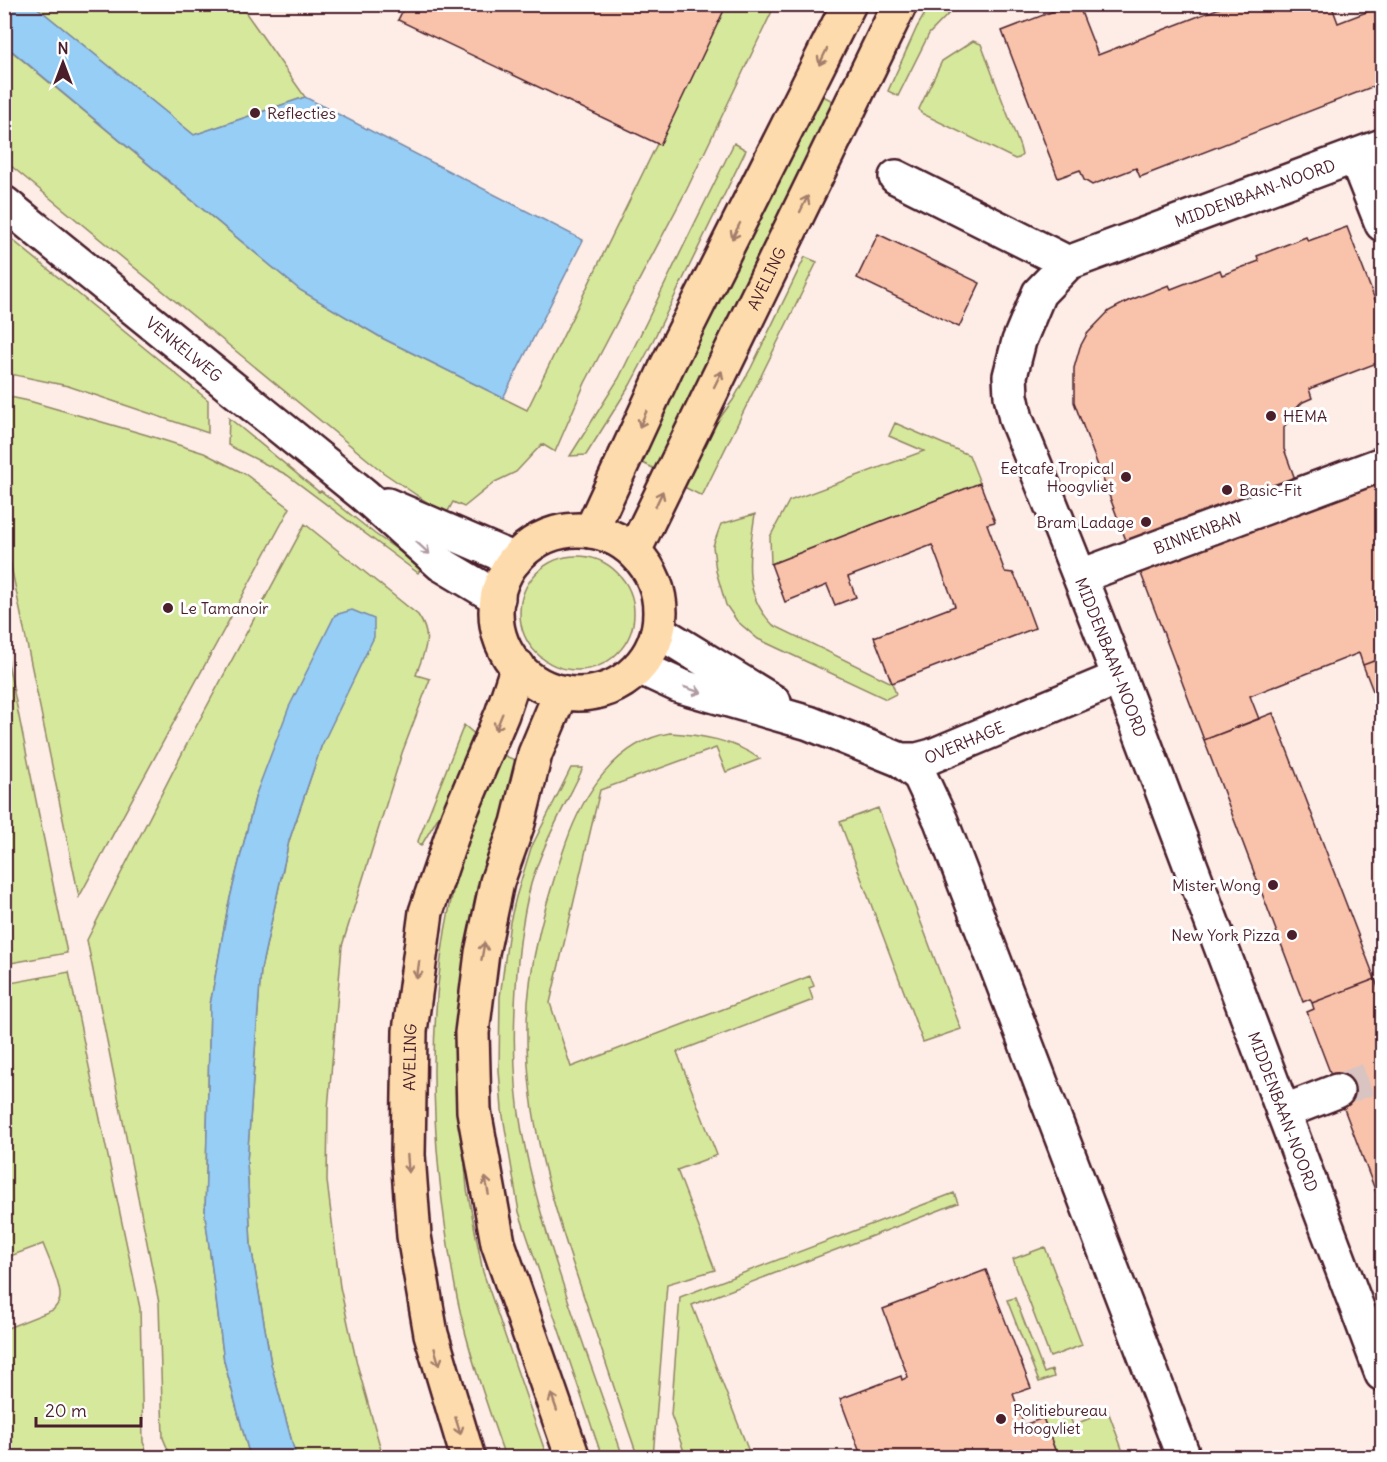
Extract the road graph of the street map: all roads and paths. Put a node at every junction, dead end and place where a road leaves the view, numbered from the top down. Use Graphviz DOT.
graph roads {
  1 [pos="849,4"];
  2 [pos="900,4"];
  3 [pos="1369,151"];
  4 [pos="896,177"];
  5 [pos="4,203"];
  6 [pos="1383,225"];
  7 [pos="1068,263"];
  8 [pos="1383,464"];
  9 [pos="364,495"];
  10 [pos="591,531"];
  11 [pos="634,551"];
  12 [pos="515,560"];
  13 [pos="1081,576"];
  14 [pos="498,598"];
  15 [pos="658,631"];
  16 [pos="518,666"];
  17 [pos="639,667"];
  18 [pos="1118,678"];
  19 [pos="561,692"];
  20 [pos="809,723"];
  21 [pos="901,760"];
  22 [pos="1337,1091"];
  23 [pos="1283,1112"];
  24 [pos="1383,1374"];
  25 [pos="468,1458"];
  26 [pos="573,1458"];
  27 [pos="1184,1458"];
  1 -- 10 [label="main road, one-way"];
  11 -- 2 [label="main road, AVELING, one-way"];
  3 -- 6 [label="street"];
  3 -- 7 [label="street, MIDDENBAAN-NOORD"];
  4 -- 7 [label="street"];
  5 -- 9 [label="street, VENKELWEG"];
  7 -- 13 [label="street, MIDDENBAAN-NOORD"];
  8 -- 13 [label="street, BINNENBAN"];
  9 -- 12 [label="street, VENKELWEG"];
  9 -- 14 [label="street, VENKELWEG, one-way"];
  10 -- 11 [label="main road"];
  10 -- 12 [label="main road"];
  11 -- 15 [label="main road"];
  12 -- 14 [label="main road"];
  13 -- 18 [label="street, MIDDENBAAN-NOORD"];
  14 -- 16 [label="main road"];
  15 -- 17 [label="main road"];
  15 -- 20 [label="street, OVERHAGE"];
  16 -- 19 [label="main road"];
  16 -- 25 [label="main road, AVELING, one-way"];
  17 -- 19 [label="main road"];
  17 -- 20 [label="street, OVERHAGE, one-way"];
  18 -- 21 [label="street, OVERHAGE"];
  18 -- 23 [label="street, MIDDENBAAN-NOORD"];
  26 -- 19 [label="main road, one-way"];
  20 -- 21 [label="street, OVERHAGE"];
  21 -- 27 [label="street"];
  22 -- 23 [label="street"];
  23 -- 24 [label="street, MIDDENBAAN-NOORD"];
}
